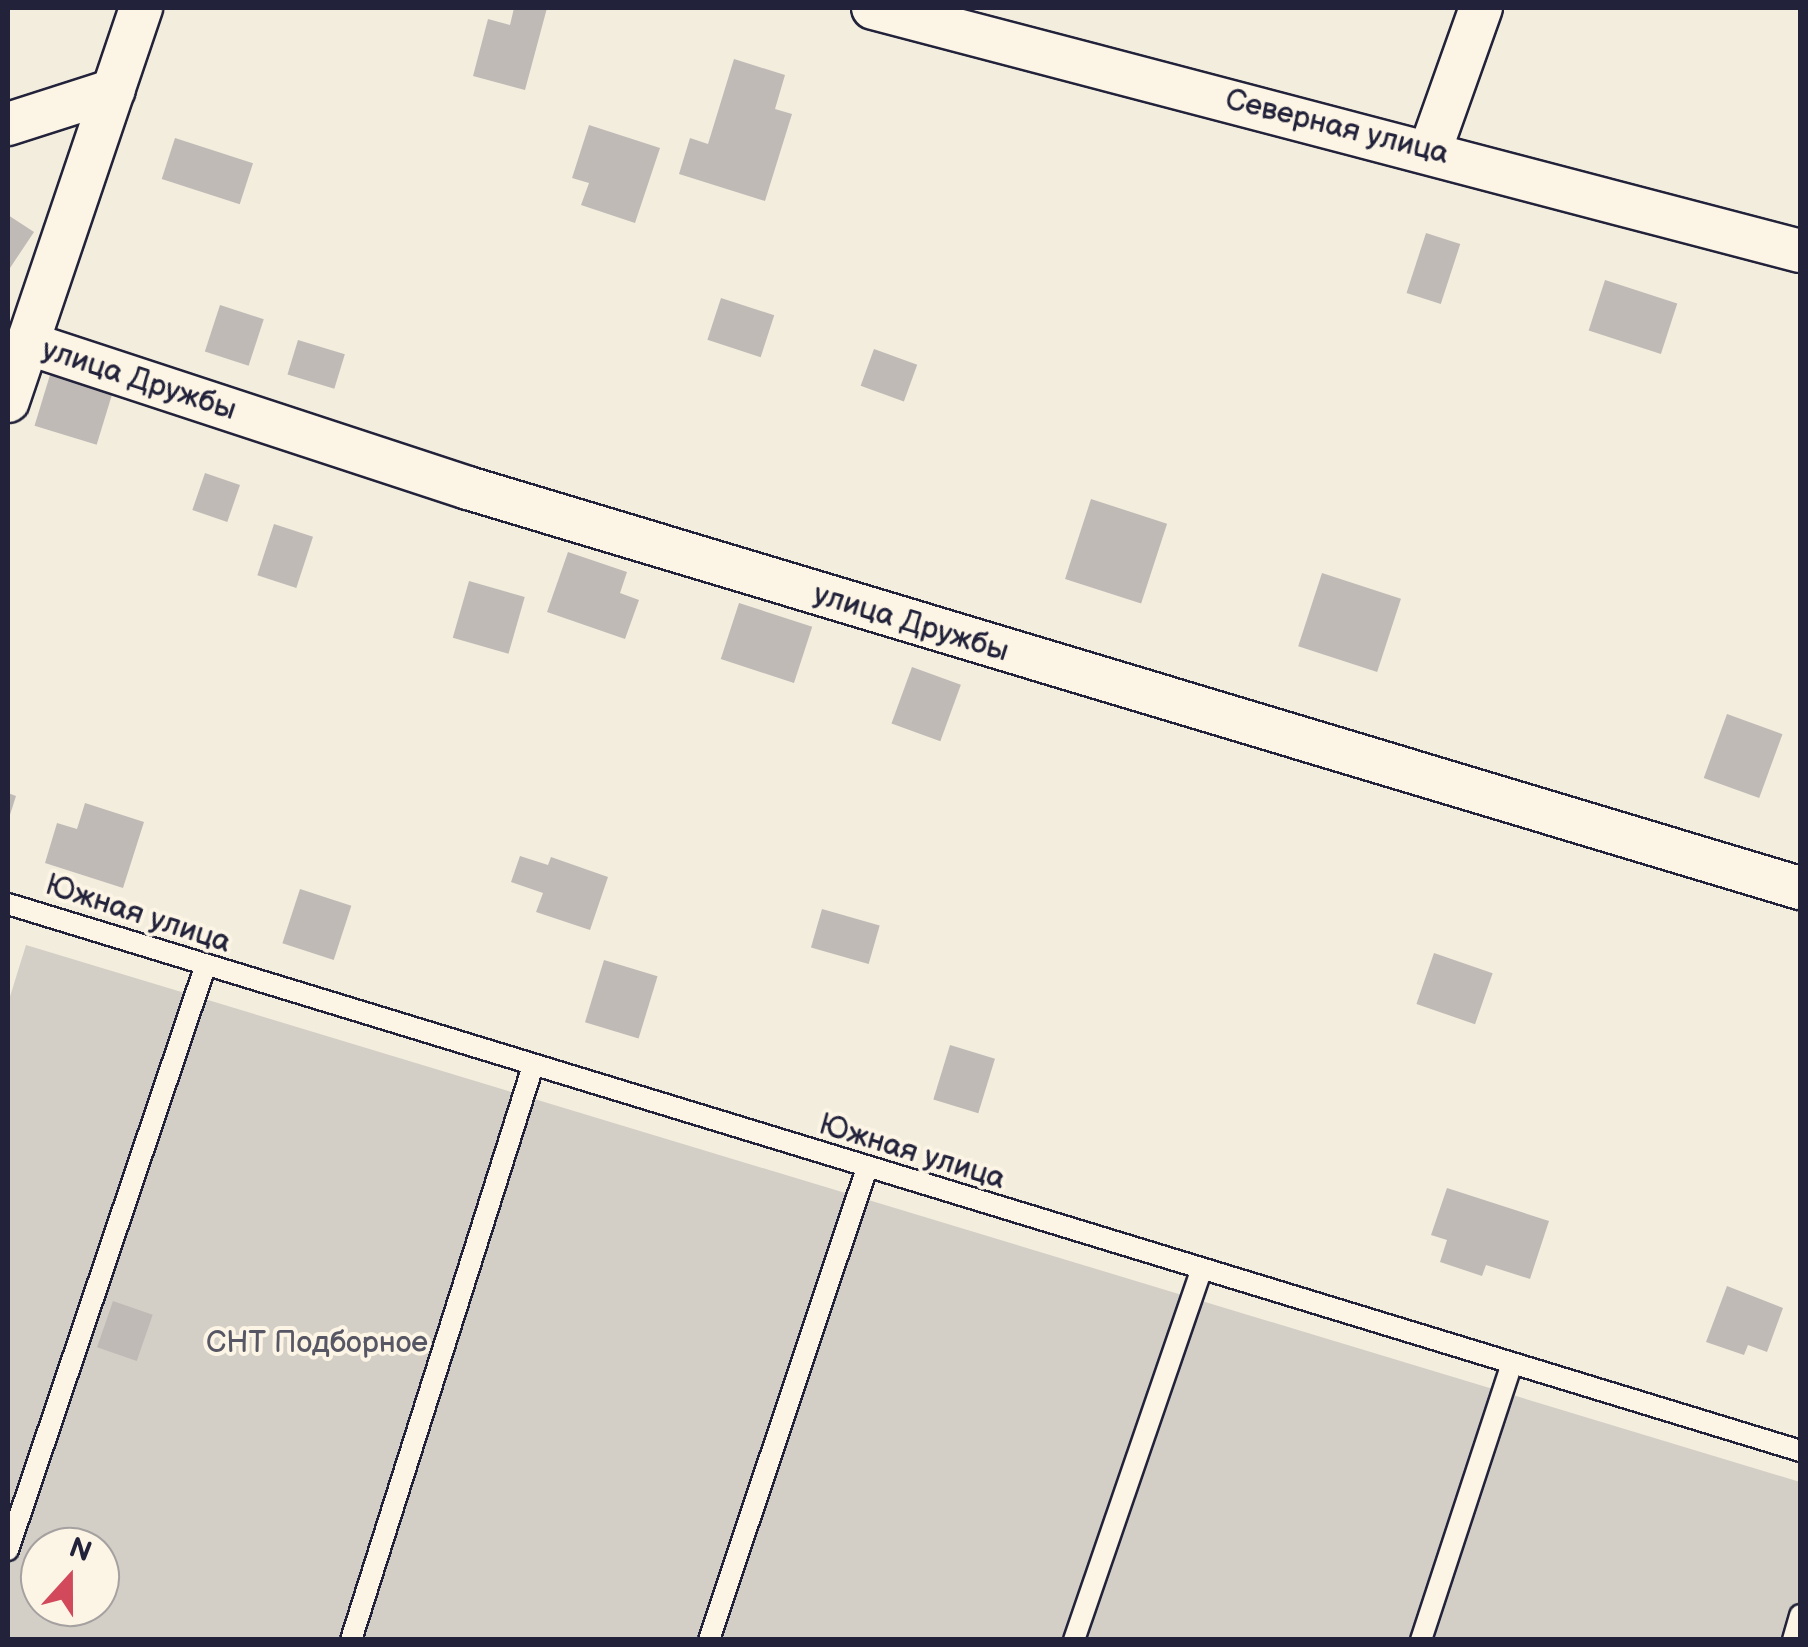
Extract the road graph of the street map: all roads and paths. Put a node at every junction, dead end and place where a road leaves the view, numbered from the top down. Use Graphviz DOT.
graph roads {
  1 [pos="141,8"];
  2 [pos="873,8"];
  3 [pos="1481,8"];
  4 [pos="114,90"];
  5 [pos="8,124"];
  6 [pos="1430,151"];
  7 [pos="1800,250"];
  8 [pos="27,343"];
  9 [pos="8,401"];
  10 [pos="1800,888"];
  11 [pos="8,904"];
  12 [pos="204,966"];
  13 [pos="532,1069"];
  14 [pos="866,1170"];
  15 [pos="1202,1270"];
  16 [pos="1512,1364"];
  17 [pos="1800,1451"];
  18 [pos="8,1550"];
  19 [pos="1800,1616"];
  20 [pos="351,1640"];
  21 [pos="709,1640"];
  22 [pos="1074,1640"];
  23 [pos="1420,1640"];
  24 [pos="1793,1640"];
  1 -- 4 [label="street"];
  2 -- 6 [label="street, Северная улица"];
  3 -- 6 [label="street"];
  4 -- 5 [label="street"];
  4 -- 8 [label="street"];
  6 -- 7 [label="street, Северная улица"];
  8 -- 9 [label="street"];
  8 -- 10 [label="street, улица Дружбы"];
  11 -- 12 [label="lane, Южная улица"];
  12 -- 13 [label="lane, Южная улица"];
  12 -- 18 [label="lane"];
  13 -- 14 [label="lane, Южная улица"];
  13 -- 20 [label="lane"];
  14 -- 15 [label="lane, Южная улица"];
  14 -- 21 [label="lane"];
  15 -- 16 [label="lane, Южная улица"];
  15 -- 22 [label="lane"];
  16 -- 17 [label="lane, Южная улица"];
  16 -- 23 [label="lane"];
  19 -- 24 [label="lane"];
}
